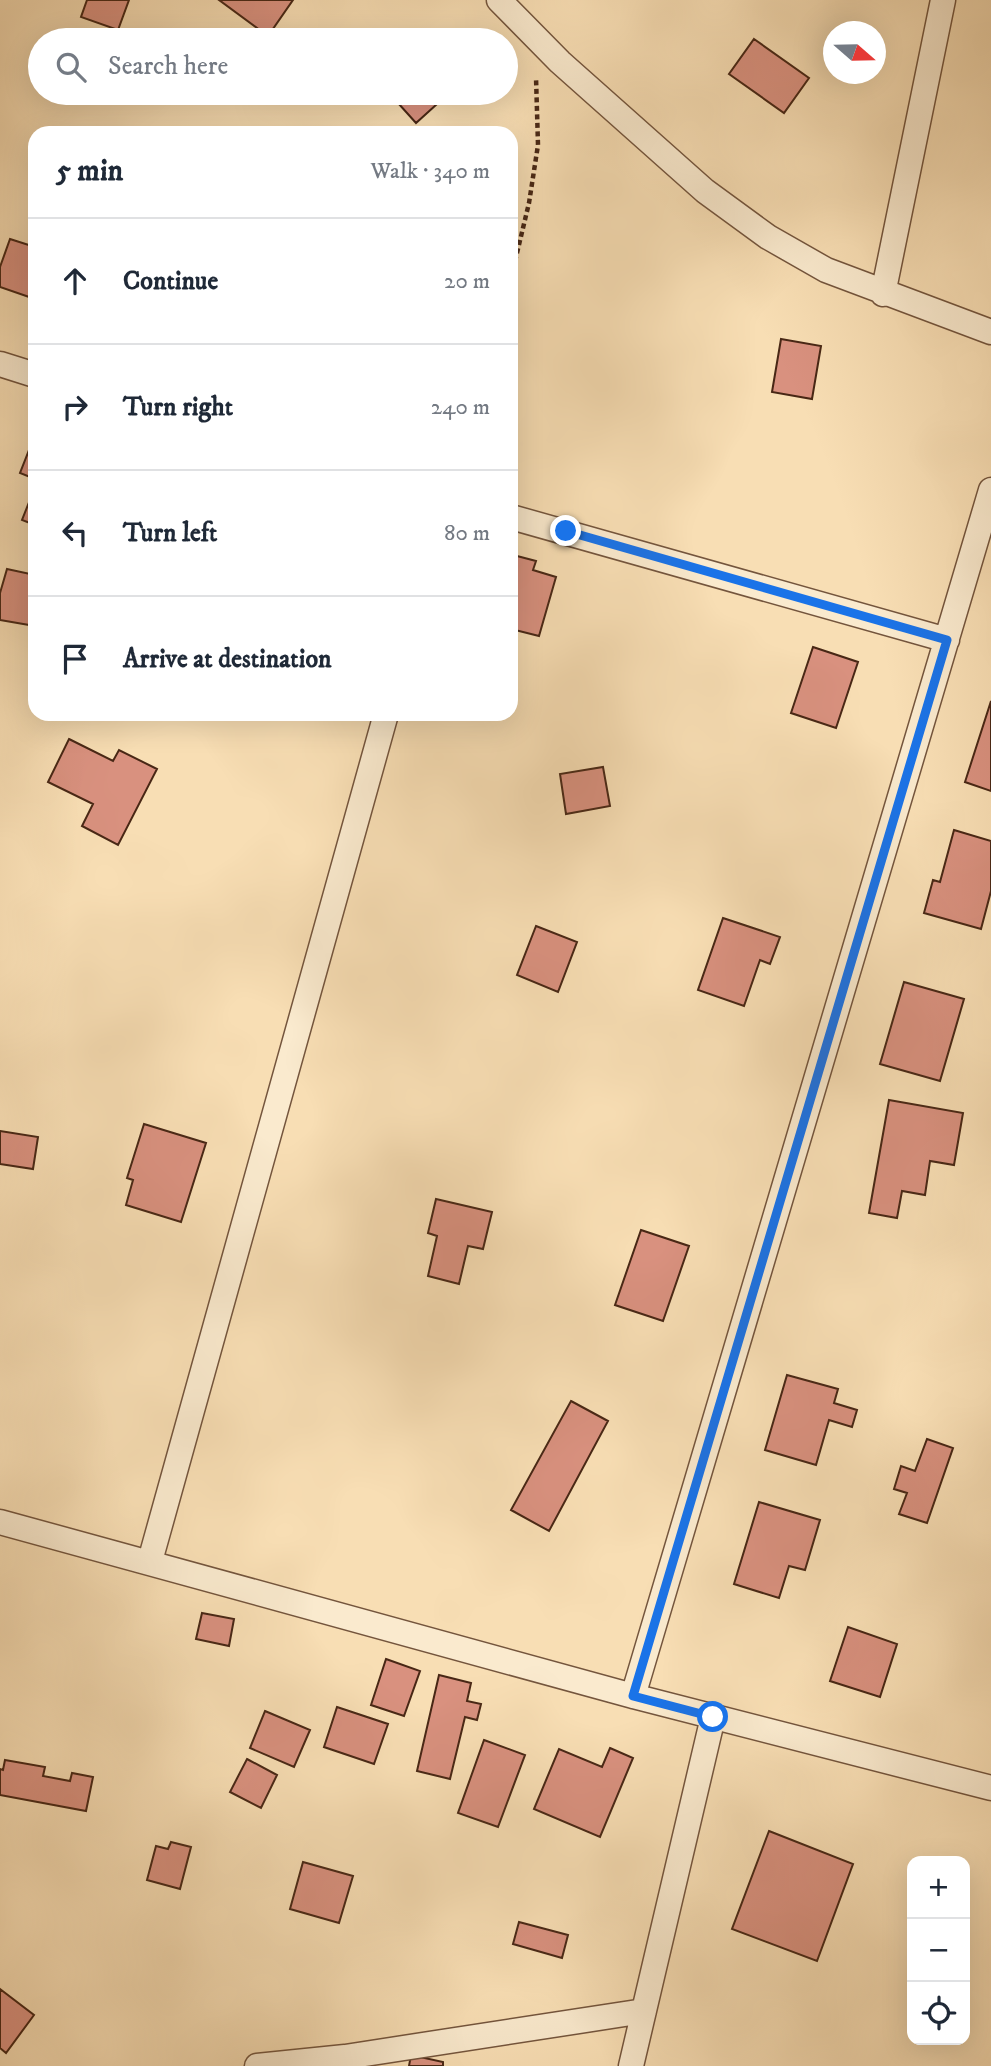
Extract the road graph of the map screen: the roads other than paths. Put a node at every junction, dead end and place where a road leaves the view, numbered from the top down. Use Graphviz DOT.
graph roads {
  1 [pos="499,0"];
  2 [pos="943,0"];
  3 [pos="883,294"];
  4 [pos="991,332"];
  5 [pos="0,364"];
  6 [pos="28,373"];
  7 [pos="991,490"];
  8 [pos="518,519"];
  9 [pos="947,640"];
  10 [pos="384,721"];
  11 [pos="0,1522"];
  12 [pos="150,1562"];
  13 [pos="633,1696"];
  14 [pos="713,1717"];
  15 [pos="991,1788"];
  16 [pos="644,2011"];
  17 [pos="257,2066"];
  18 [pos="631,2066"];
  1 -- 3 [label="street"];
  2 -- 3 [label="street"];
  3 -- 4 [label="street"];
  5 -- 6 [label="street"];
  7 -- 9 [label="street"];
  8 -- 9 [label="street"];
  9 -- 13 [label="street"];
  10 -- 12 [label="street"];
  11 -- 12 [label="street"];
  12 -- 13 [label="street"];
  13 -- 14 [label="street"];
  14 -- 15 [label="street"];
  14 -- 16 [label="street"];
  16 -- 17 [label="street"];
  16 -- 18 [label="street"];
}
